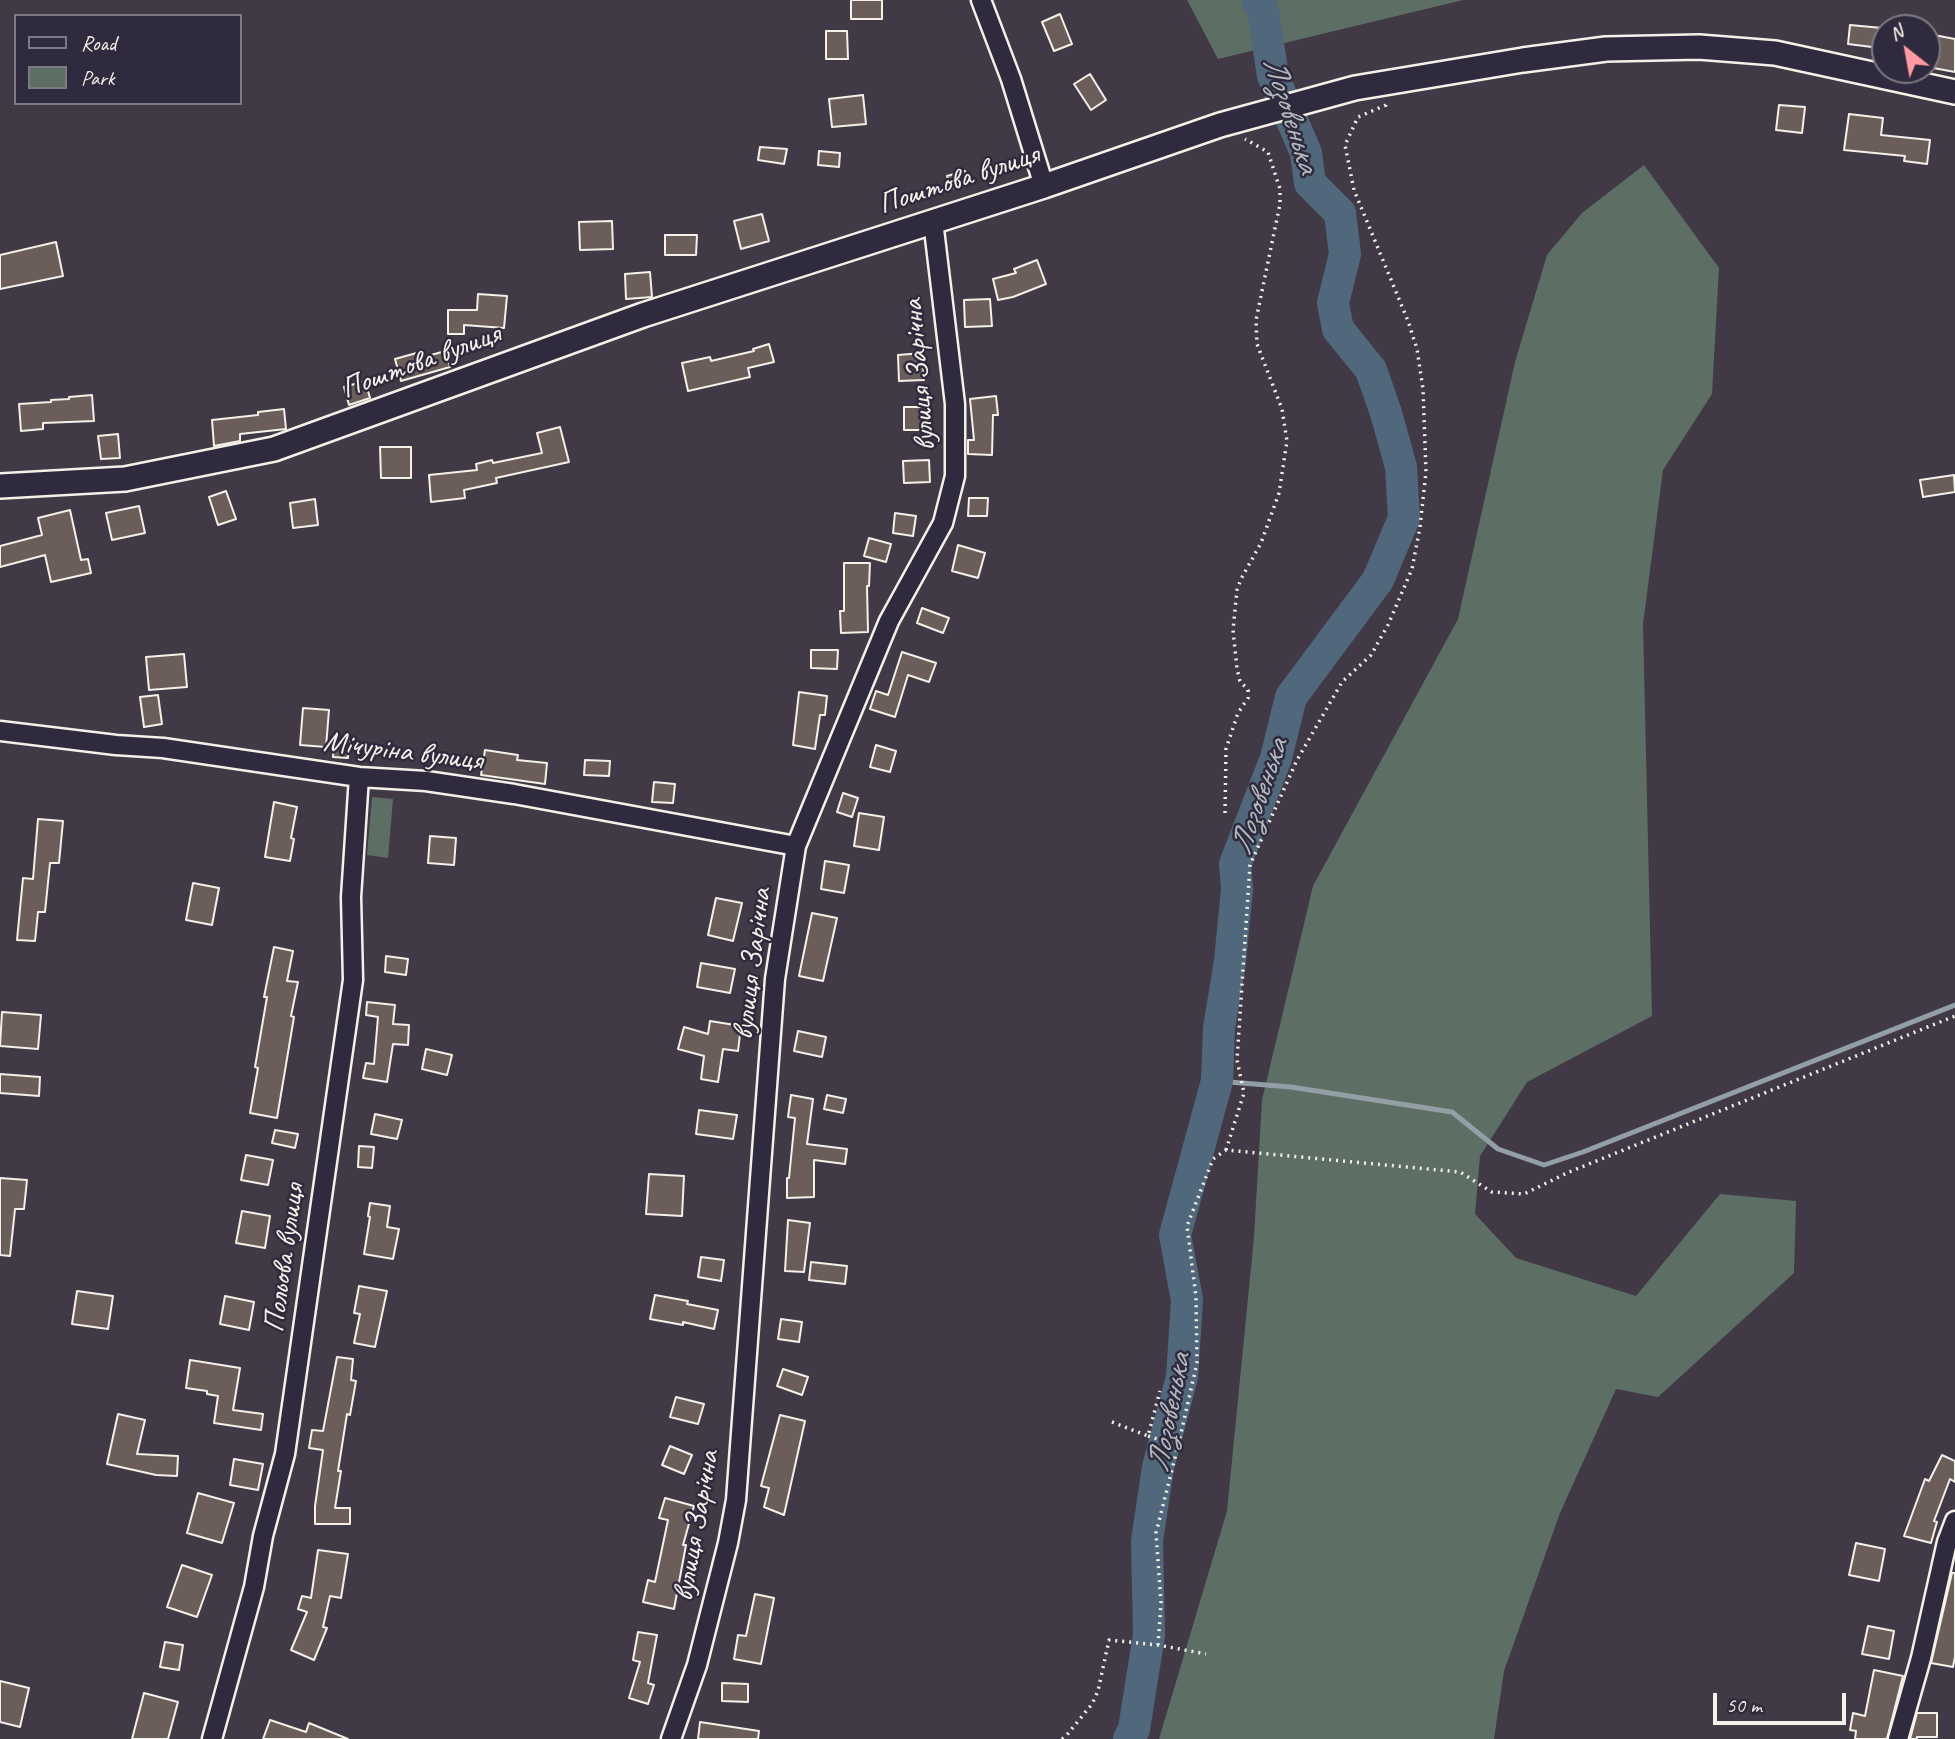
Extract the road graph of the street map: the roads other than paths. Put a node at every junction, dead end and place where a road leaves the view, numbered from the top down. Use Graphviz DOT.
graph roads {
  1 [pos="981,0"];
  2 [pos="1955,92"];
  3 [pos="1044,186"];
  4 [pos="933,221"];
  5 [pos="0,486"];
  6 [pos="0,730"];
  7 [pos="359,777"];
  8 [pos="796,846"];
  9 [pos="1955,1521"];
  10 [pos="212,1739"];
  11 [pos="671,1739"];
  12 [pos="1898,1739"];
  1 -- 3 [label="street"];
  2 -- 3 [label="street, Поштова вулиця"];
  3 -- 4 [label="street, Поштова вулиця"];
  4 -- 5 [label="street, Поштова вулиця"];
  4 -- 8 [label="street, вулиця Зарічна"];
  6 -- 7 [label="street, Мічуріна вулиця"];
  7 -- 8 [label="street, Мічуріна вулиця"];
  7 -- 10 [label="street, Польова вулиця"];
  8 -- 11 [label="street, вулиця Зарічна"];
  9 -- 12 [label="street"];
}
